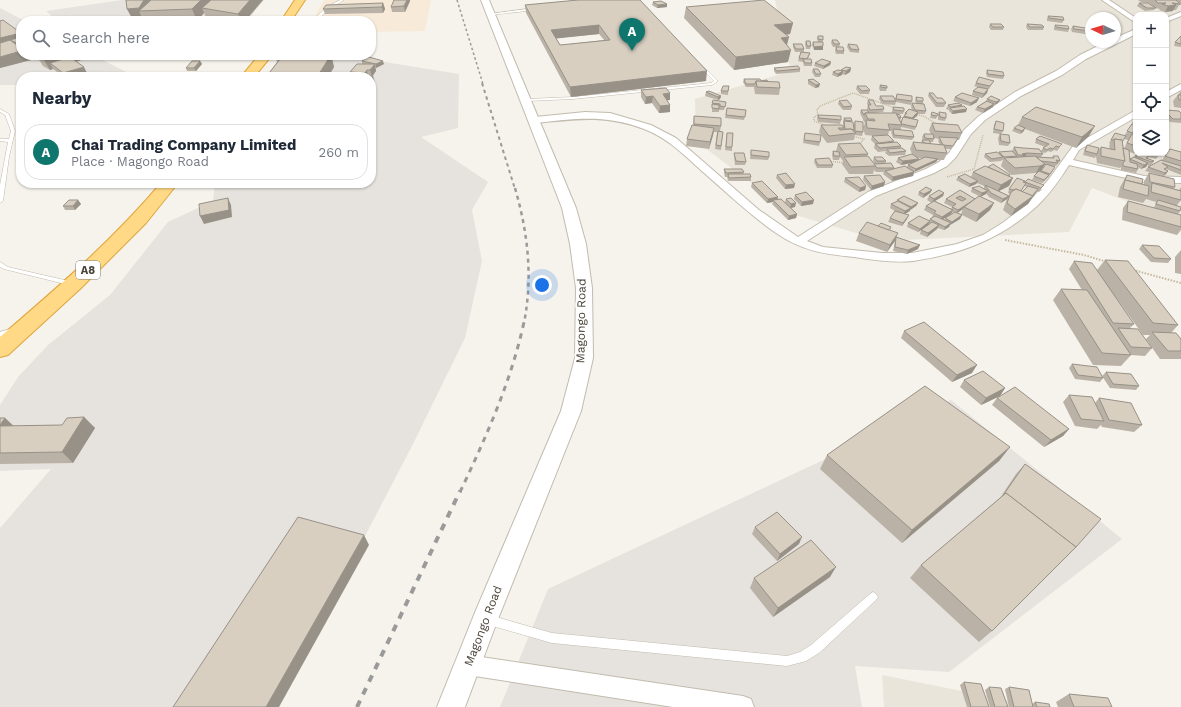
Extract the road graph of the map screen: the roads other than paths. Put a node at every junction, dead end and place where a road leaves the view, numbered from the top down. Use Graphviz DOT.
graph roads {
  1 [pos="300,0"];
  2 [pos="342,0"];
  3 [pos="1105,0"];
  4 [pos="488,7"];
  5 [pos="538,9"];
  6 [pos="1181,14"];
  7 [pos="289,16"];
  8 [pos="319,16"];
  9 [pos="1133,19"];
  10 [pos="1169,19"];
  11 [pos="1133,32"];
  12 [pos="1121,38"];
  13 [pos="1100,48"];
  14 [pos="695,59"];
  15 [pos="262,60"];
  16 [pos="251,72"];
  17 [pos="1181,87"];
  18 [pos="1169,93"];
  19 [pos="527,100"];
  20 [pos="0,110"];
  21 [pos="1133,115"];
  22 [pos="535,120"];
  23 [pos="0,140"];
  24 [pos="11,141"];
  25 [pos="1066,161"];
  26 [pos="1181,180"];
  27 [pos="166,188"];
  28 [pos="0,201"];
  29 [pos="798,242"];
  30 [pos="0,264"];
  31 [pos="74,284"];
  32 [pos="31,322"];
  33 [pos="0,335"];
  34 [pos="0,349"];
  35 [pos="874,597"];
  36 [pos="485,619"];
  37 [pos="468,665"];
  38 [pos="452,707"];
  39 [pos="743,707"];
  1 -- 7 [label="highway"];
  2 -- 8 [label="lane"];
  3 -- 9 [label="street"];
  4 -- 5 [label="lane"];
  4 -- 19 [label="street, Magongo Road"];
  6 -- 10 [label="street"];
  11 -- 12 [label="street"];
  13 -- 29 [label="street"];
  14 -- 19 [label="lane"];
  15 -- 16 [label="highway"];
  17 -- 18 [label="street"];
  19 -- 22 [label="street, Magongo Road"];
  20 -- 24 [label="lane"];
  21 -- 25 [label="street"];
  22 -- 29 [label="street"];
  22 -- 36 [label="street, Magongo Road"];
  23 -- 24 [label="lane"];
  24 -- 28 [label="lane"];
  25 -- 26 [label="street"];
  25 -- 29 [label="street"];
  27 -- 31 [label="highway, A8"];
  30 -- 31 [label="lane"];
  31 -- 32 [label="highway, A8"];
  32 -- 33 [label="lane"];
  32 -- 34 [label="highway, A8"];
  35 -- 36 [label="lane"];
  36 -- 37 [label="street, Magongo Road"];
  37 -- 38 [label="street, Magongo Road"];
  37 -- 39 [label="street"];
}
